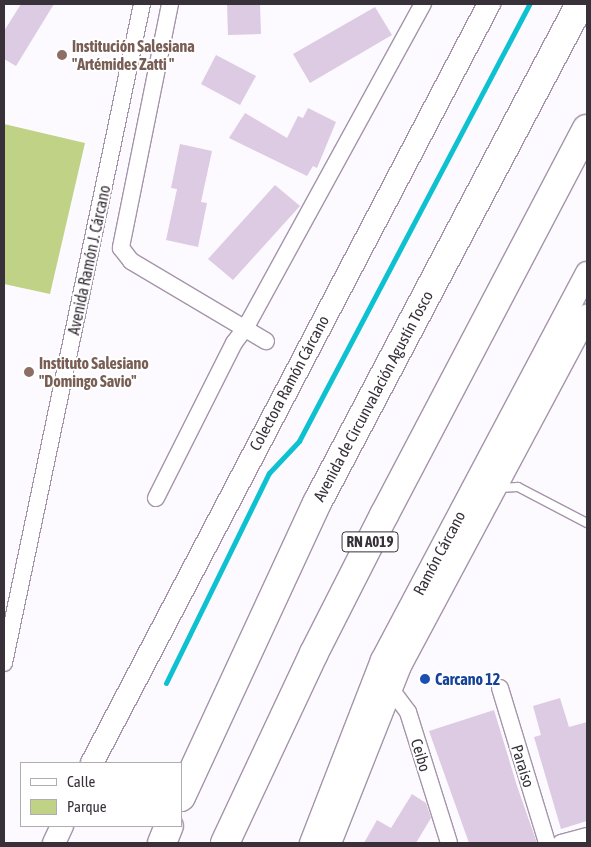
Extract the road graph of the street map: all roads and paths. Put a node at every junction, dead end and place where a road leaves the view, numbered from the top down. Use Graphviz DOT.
graph roads {
  1 [pos="142,4"];
  2 [pos="170,4"];
  3 [pos="423,4"];
  4 [pos="488,4"];
  5 [pos="580,4"];
  6 [pos="587,129"];
  7 [pos="587,274"];
  8 [pos="586,323"];
  9 [pos="246,326"];
  10 [pos="266,341"];
  11 [pos="497,477"];
  12 [pos="156,498"];
  13 [pos="587,523"];
  14 [pos="4,664"];
  15 [pos="382,685"];
  16 [pos="500,688"];
  17 [pos="265,754"];
  18 [pos="93,762"];
  19 [pos="182,795"];
  20 [pos="62,827"];
  21 [pos="169,827"];
  22 [pos="587,836"];
  23 [pos="54,843"];
  24 [pos="162,843"];
  25 [pos="225,843"];
  26 [pos="242,843"];
  27 [pos="311,843"];
  28 [pos="330,843"];
  29 [pos="449,843"];
  30 [pos="547,843"];
  31 [pos="561,843"];
  1 -- 14 [label="street, Avenida Ramón J. Cárcano"];
  2 -- 9 [label="street"];
  3 -- 9 [label="street"];
  4 -- 18 [label="main road, Colectora Ramón Cárcano"];
  5 -- 19 [label="highway, Avenida de Circunvalación Agustín Tosco"];
  6 -- 17 [label="highway, RN A019"];
  7 -- 11 [label="main road, Ramón Cárcano"];
  8 -- 11 [label="main road, Ramón Cárcano"];
  9 -- 10 [label="street"];
  9 -- 12 [label="street"];
  11 -- 13 [label="lane"];
  11 -- 15 [label="main road, Ramón Cárcano"];
  15 -- 27 [label="main road, Ramón Cárcano"];
  15 -- 28 [label="main road, Ramón Cárcano"];
  15 -- 29 [label="street, Ceibo"];
  16 -- 30 [label="street, Paraiso"];
  17 -- 25 [label="highway, RN A019"];
  17 -- 26 [label="highway"];
  20 -- 23 [label="main road"];
  21 -- 24 [label="highway"];
  22 -- 31 [label="street"];
}
